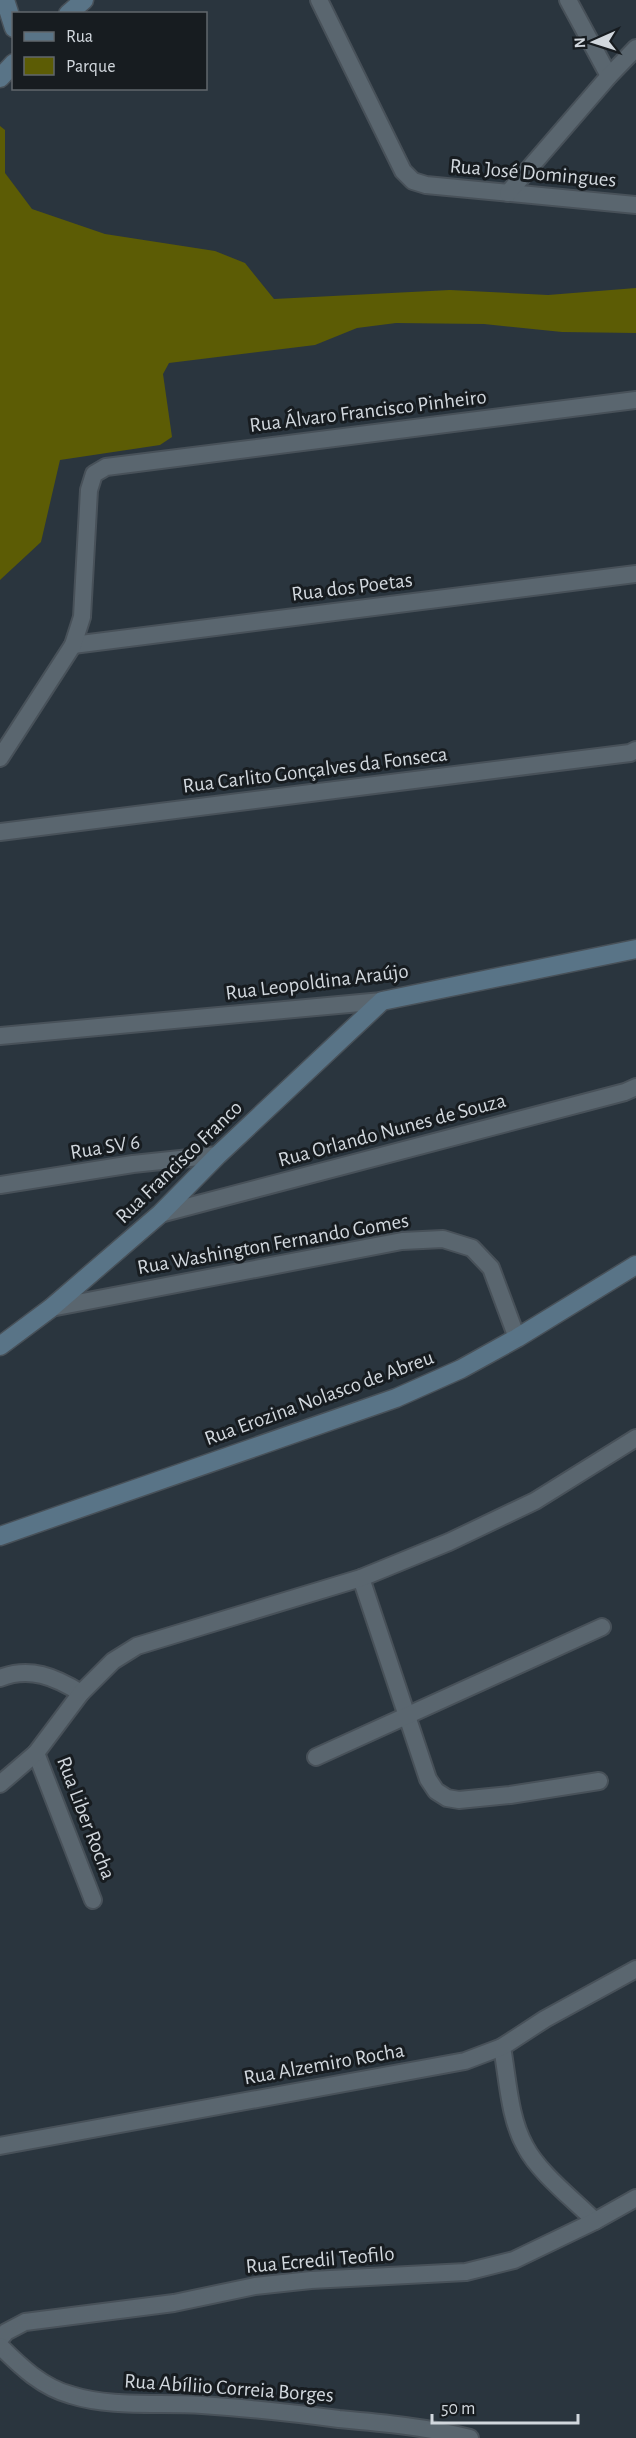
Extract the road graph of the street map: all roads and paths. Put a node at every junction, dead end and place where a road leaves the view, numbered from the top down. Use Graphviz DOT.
graph roads {
  1 [pos="6,0"];
  2 [pos="84,0"];
  3 [pos="319,0"];
  4 [pos="568,0"];
  5 [pos="70,12"];
  6 [pos="12,21"];
  7 [pos="636,48"];
  8 [pos="12,65"];
  9 [pos="609,76"];
  10 [pos="0,78"];
  11 [pos="508,194"];
  12 [pos="636,205"];
  13 [pos="636,400"];
  14 [pos="636,574"];
  15 [pos="74,645"];
  16 [pos="636,750"];
  17 [pos="0,758"];
  18 [pos="0,832"];
  19 [pos="636,949"];
  20 [pos="382,1002"];
  21 [pos="0,1036"];
  22 [pos="636,1087"];
  23 [pos="218,1155"];
  24 [pos="0,1185"];
  25 [pos="160,1214"];
  26 [pos="636,1265"];
  27 [pos="51,1308"];
  28 [pos="517,1338"];
  29 [pos="0,1346"];
  30 [pos="636,1438"];
  31 [pos="0,1536"];
  32 [pos="361,1578"];
  33 [pos="602,1627"];
  34 [pos="0,1678"];
  35 [pos="81,1693"];
  36 [pos="407,1714"];
  37 [pos="36,1753"];
  38 [pos="316,1757"];
  39 [pos="599,1781"];
  40 [pos="0,1784"];
  41 [pos="93,1900"];
  42 [pos="636,1969"];
  43 [pos="502,2047"];
  44 [pos="0,2146"];
  45 [pos="636,2198"];
  46 [pos="595,2221"];
  47 [pos="0,2339"];
  48 [pos="0,2346"];
  49 [pos="470,2438"];
  1 -- 6 [label="street"];
  2 -- 5 [label="street"];
  3 -- 11 [label="street, Rua José Domingues"];
  4 -- 9 [label="street"];
  7 -- 9 [label="street"];
  8 -- 10 [label="street"];
  9 -- 11 [label="street"];
  11 -- 12 [label="street, Rua José Domingues"];
  13 -- 15 [label="street, Rua Álvaro Francisco Pinheiro"];
  14 -- 15 [label="street, Rua dos Poetas"];
  15 -- 17 [label="street"];
  16 -- 18 [label="street, Rua Carlito Gonçalves da Fonseca"];
  19 -- 20 [label="street, Rua Leopoldina Araújo"];
  20 -- 21 [label="street, Rua Leopoldina Araújo"];
  20 -- 23 [label="street, Rua Francisco Franco"];
  22 -- 25 [label="street, Rua Orlando Nunes de Souza"];
  23 -- 24 [label="street, Rua SV 6"];
  23 -- 25 [label="street, Rua Francisco Franco"];
  25 -- 27 [label="street, Rua Francisco Franco"];
  26 -- 28 [label="street, Rua Erozina Nolasco de Abreu"];
  27 -- 28 [label="street, Rua Washington Fernando Gomes"];
  27 -- 29 [label="street, Rua Francisco Franco"];
  28 -- 31 [label="street, Rua Erozina Nolasco de Abreu"];
  30 -- 32 [label="street"];
  32 -- 35 [label="street"];
  32 -- 36 [label="street"];
  33 -- 36 [label="street"];
  34 -- 35 [label="street"];
  35 -- 37 [label="street"];
  36 -- 38 [label="street"];
  36 -- 39 [label="street"];
  37 -- 40 [label="street"];
  37 -- 41 [label="street, Rua Liber Rocha"];
  42 -- 43 [label="street, Rua Alzemiro Rocha"];
  43 -- 44 [label="street, Rua Alzemiro Rocha"];
  43 -- 46 [label="street"];
  45 -- 46 [label="street, Rua Ecredil Teofilo"];
  46 -- 47 [label="street, Rua Ecredil Teofilo"];
  48 -- 49 [label="street, Rua Abíliio Correia Borges"];
}
